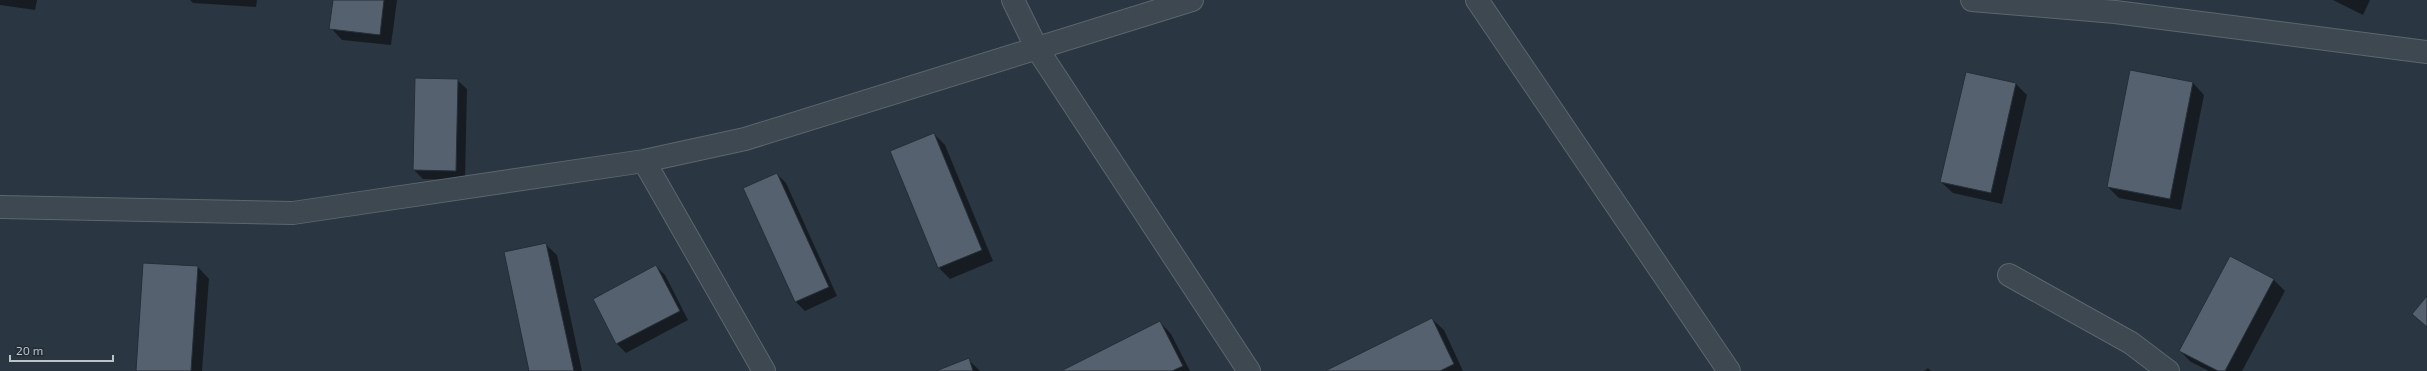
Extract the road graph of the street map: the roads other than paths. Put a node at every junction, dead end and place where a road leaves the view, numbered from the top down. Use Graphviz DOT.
graph roads {
  1 [pos="1013,0"];
  2 [pos="1192,0"];
  3 [pos="1478,0"];
  4 [pos="1972,0"];
  5 [pos="2117,6"];
  6 [pos="1036,47"];
  7 [pos="2427,52"];
  8 [pos="644,161"];
  9 [pos="0,207"];
  10 [pos="2009,275"];
  11 [pos="764,371"];
  12 [pos="1249,371"];
  13 [pos="1729,371"];
  14 [pos="2168,371"];
  1 -- 6 [label="street"];
  2 -- 6 [label="street"];
  3 -- 13 [label="street"];
  4 -- 5 [label="street"];
  5 -- 7 [label="street"];
  6 -- 8 [label="street"];
  6 -- 12 [label="street"];
  8 -- 9 [label="street"];
  8 -- 11 [label="street"];
  10 -- 14 [label="street"];
}
